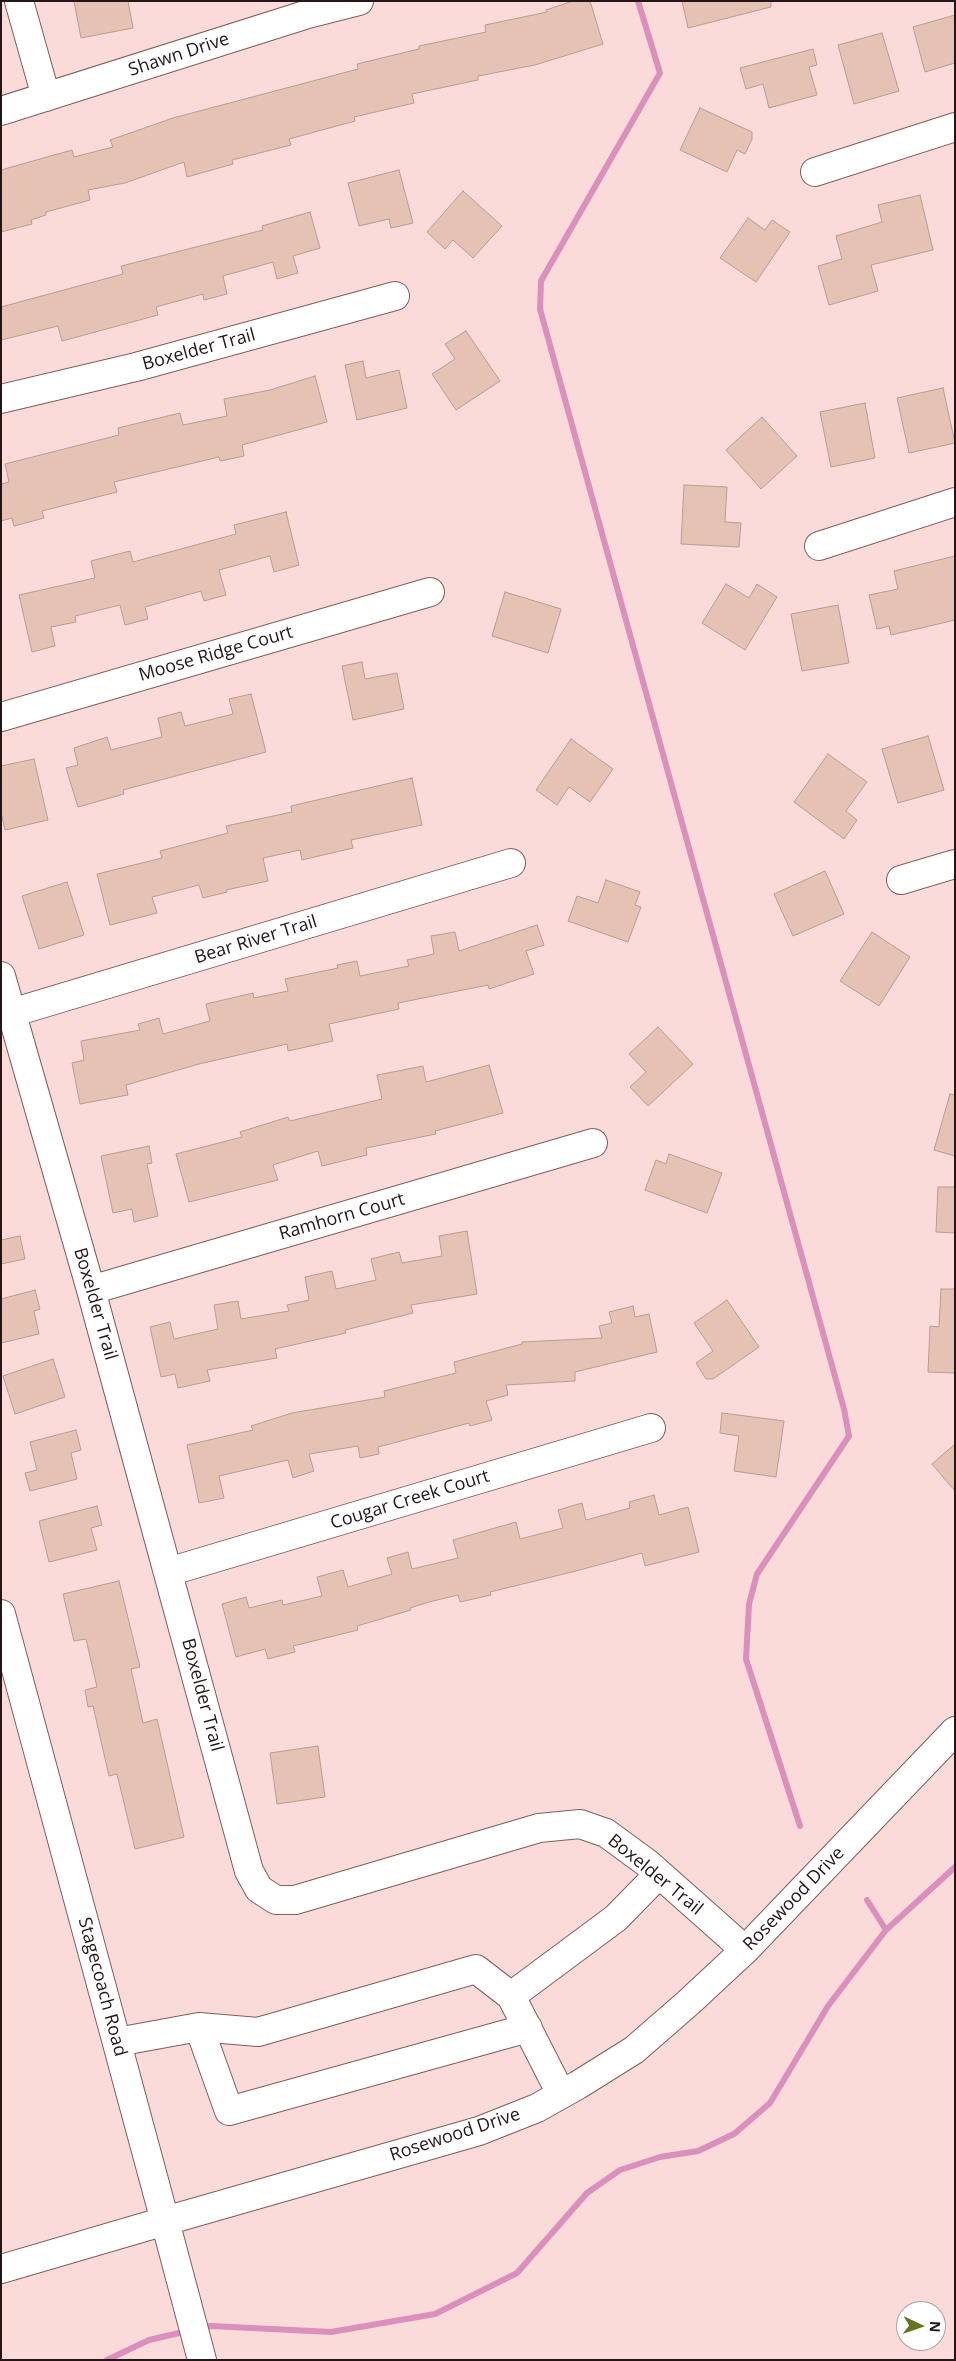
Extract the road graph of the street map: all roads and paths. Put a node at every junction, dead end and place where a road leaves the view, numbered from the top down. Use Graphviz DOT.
graph roads {
  1 [pos="19,1"];
  2 [pos="358,1"];
  3 [pos="306,8"];
  4 [pos="46,97"];
  5 [pos="1,111"];
  6 [pos="955,127"];
  7 [pos="815,172"];
  8 [pos="395,296"];
  9 [pos="1,399"];
  10 [pos="955,502"];
  11 [pos="819,546"];
  12 [pos="430,592"];
  13 [pos="1,717"];
  14 [pos="511,863"];
  15 [pos="955,864"];
  16 [pos="901,880"];
  17 [pos="1,976"];
  18 [pos="6,1015"];
  19 [pos="593,1143"];
  20 [pos="91,1290"];
  21 [pos="651,1428"];
  22 [pos="168,1572"];
  23 [pos="1,1614"];
  24 [pos="955,1731"];
  25 [pos="658,1875"];
  26 [pos="744,1950"];
  27 [pos="511,1996"];
  28 [pos="199,2027"];
  29 [pos="528,2028"];
  30 [pos="117,2042"];
  31 [pos="561,2094"];
  32 [pos="165,2221"];
  33 [pos="1,2269"];
  34 [pos="202,2360"];
  1 -- 4 [label="street"];
  2 -- 3 [label="street, Shawn Drive"];
  3 -- 4 [label="street, Shawn Drive"];
  4 -- 5 [label="street, Shawn Drive"];
  6 -- 7 [label="street"];
  8 -- 9 [label="street, Boxelder Trail"];
  10 -- 11 [label="street"];
  12 -- 13 [label="street, Moose Ridge Court"];
  14 -- 18 [label="street, Bear River Trail"];
  15 -- 16 [label="street"];
  17 -- 18 [label="street, Boxelder Trail"];
  18 -- 20 [label="street, Boxelder Trail"];
  19 -- 20 [label="street, Ramhorn Court"];
  20 -- 22 [label="street, Boxelder Trail"];
  21 -- 22 [label="street, Cougar Creek Court"];
  22 -- 25 [label="street, Boxelder Trail"];
  23 -- 30 [label="street, Stagecoach Road"];
  24 -- 26 [label="street, Rosewood Drive"];
  25 -- 26 [label="street, Boxelder Trail"];
  25 -- 27 [label="street"];
  26 -- 31 [label="street, Rosewood Drive"];
  27 -- 28 [label="street"];
  27 -- 29 [label="street"];
  28 -- 29 [label="street"];
  28 -- 30 [label="street"];
  29 -- 31 [label="street"];
  30 -- 32 [label="street, Stagecoach Road"];
  31 -- 32 [label="street, Rosewood Drive"];
  32 -- 33 [label="street, Rosewood Drive"];
  32 -- 34 [label="street, Stagecoach Road"];
}
